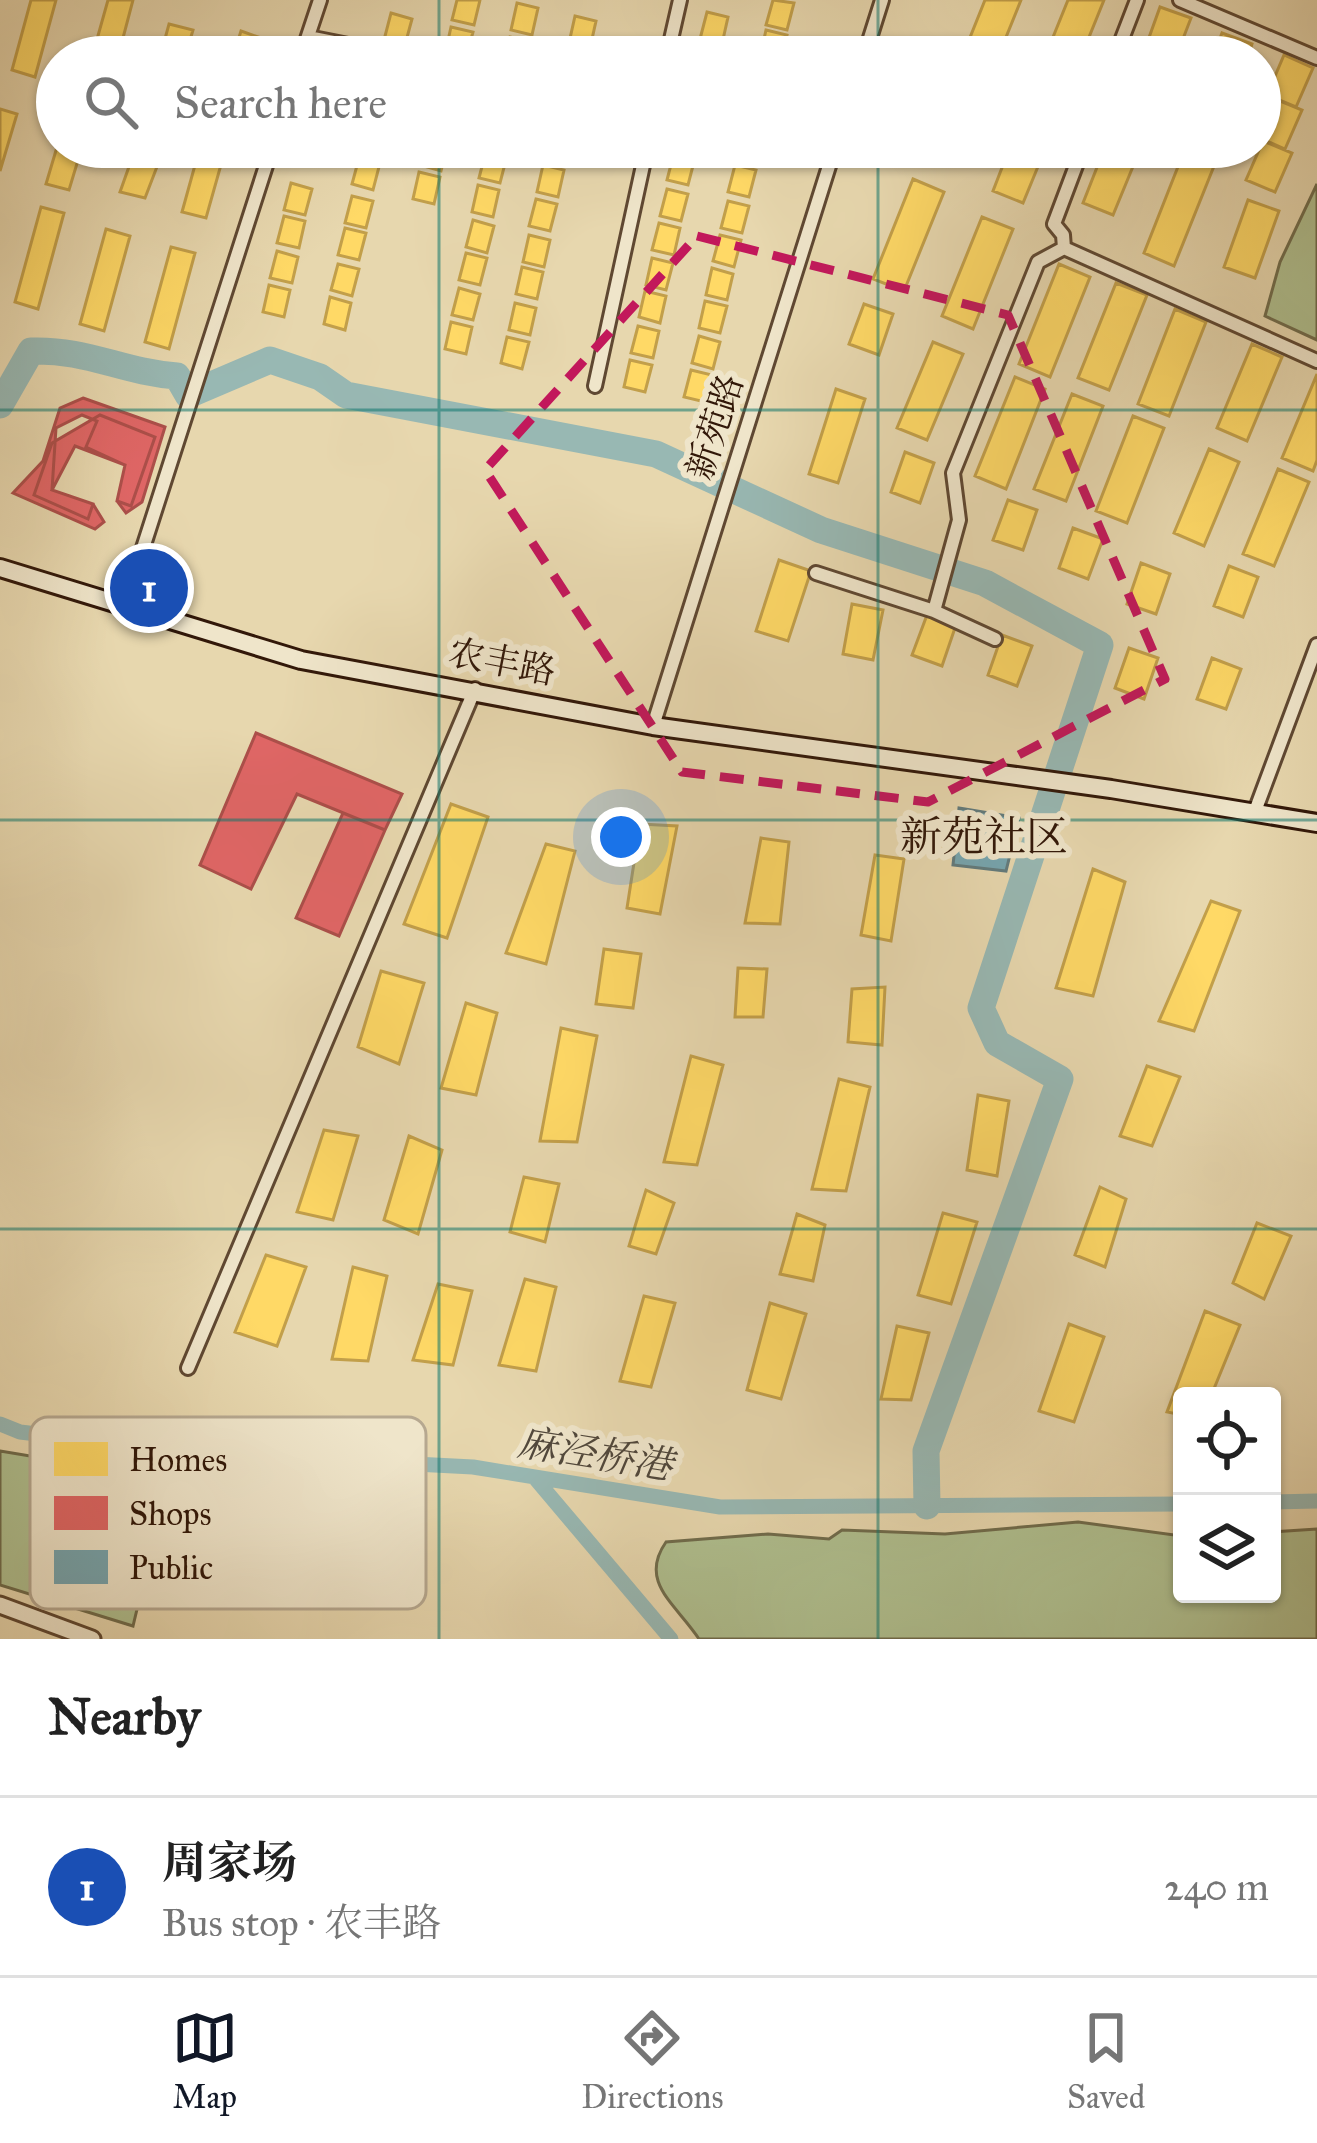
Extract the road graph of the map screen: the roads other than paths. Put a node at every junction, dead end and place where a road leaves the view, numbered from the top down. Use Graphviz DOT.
graph roads {
  1 [pos="320,0"];
  2 [pos="680,0"];
  3 [pos="882,0"];
  4 [pos="1137,0"];
  5 [pos="1180,0"];
  6 [pos="308,36"];
  7 [pos="672,36"];
  8 [pos="871,36"];
  9 [pos="1123,36"];
  10 [pos="1265,36"];
  11 [pos="1281,43"];
  12 [pos="1317,58"];
  13 [pos="265,168"];
  14 [pos="642,168"];
  15 [pos="829,168"];
  16 [pos="1075,168"];
  17 [pos="1064,248"];
  18 [pos="1317,362"];
  19 [pos="595,386"];
  20 [pos="0,568"];
  21 [pos="816,573"];
  22 [pos="124,607"];
  23 [pos="934,611"];
  24 [pos="995,639"];
  25 [pos="1317,645"];
  26 [pos="475,689"];
  27 [pos="653,726"];
  28 [pos="1254,814"];
  29 [pos="1317,824"];
  30 [pos="188,1368"];
  31 [pos="0,1605"];
  32 [pos="92,1639"];
  1 -- 6 [label="street"];
  2 -- 7 [label="street"];
  3 -- 8 [label="street"];
  4 -- 9 [label="street"];
  5 -- 10 [label="street"];
  11 -- 12 [label="street"];
  13 -- 22 [label="street"];
  14 -- 19 [label="street"];
  15 -- 27 [label="street, 新苑路"];
  16 -- 17 [label="street"];
  17 -- 18 [label="street"];
  17 -- 23 [label="street"];
  20 -- 22 [label="main road, 农丰路"];
  21 -- 23 [label="street"];
  22 -- 26 [label="main road, 农丰路"];
  23 -- 24 [label="street"];
  25 -- 28 [label="street"];
  26 -- 27 [label="main road, 农丰路"];
  26 -- 30 [label="street"];
  27 -- 28 [label="main road, 农丰路"];
  28 -- 29 [label="main road"];
  31 -- 32 [label="street"];
}
